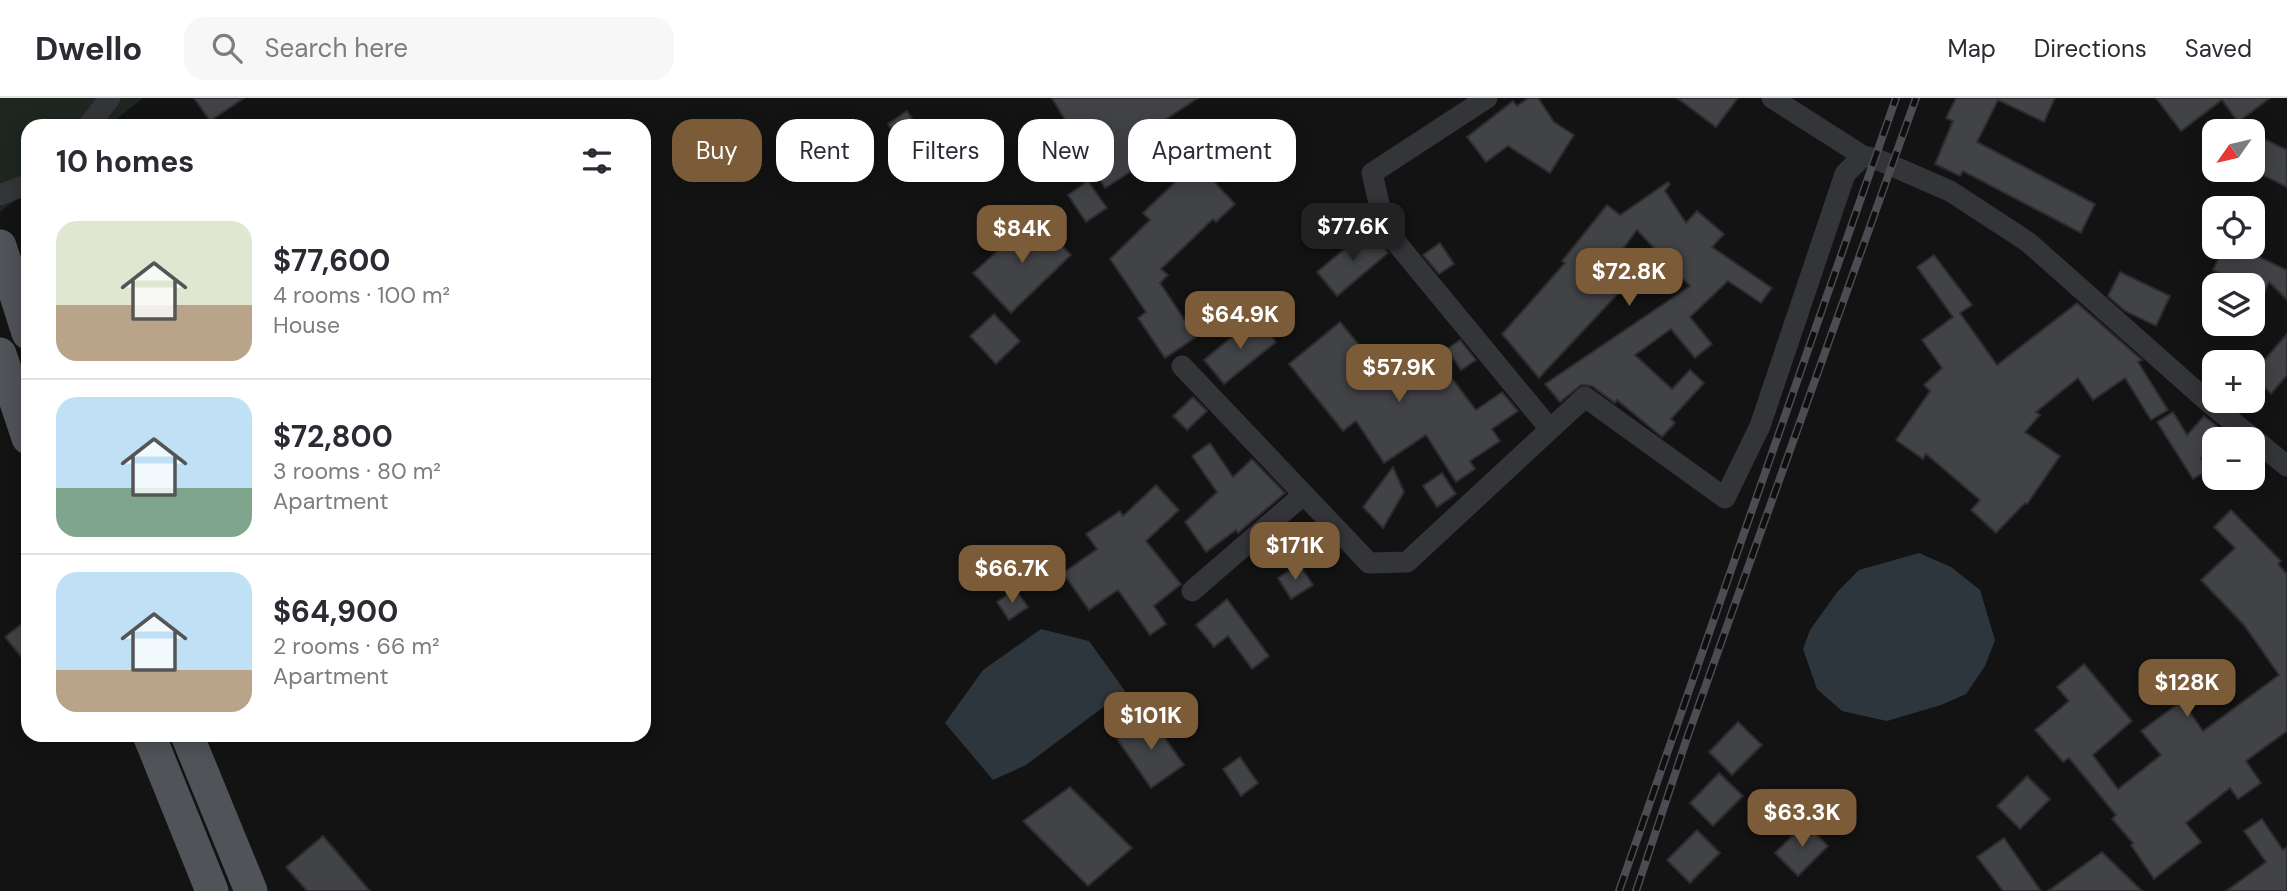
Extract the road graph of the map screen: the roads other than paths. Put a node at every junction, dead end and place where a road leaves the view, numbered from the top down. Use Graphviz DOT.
graph roads {
  1 [pos="110,98"];
  2 [pos="1487,98"];
  3 [pos="1772,98"];
  4 [pos="94,119"];
  5 [pos="1863,156"];
  6 [pos="21,187"];
  7 [pos="0,195"];
  8 [pos="0,246"];
  9 [pos="21,311"];
  10 [pos="0,354"];
  11 [pos="1182,366"];
  12 [pos="21,417"];
  13 [pos="1550,429"];
  14 [pos="2287,466"];
  15 [pos="1303,495"];
  16 [pos="1192,591"];
  17 [pos="152,742"];
  18 [pos="190,742"];
  19 [pos="212,891"];
  20 [pos="251,891"];
  1 -- 4 [label="street"];
  2 -- 13 [label="street"];
  3 -- 5 [label="street"];
  5 -- 13 [label="street"];
  5 -- 14 [label="street"];
  6 -- 7 [label="street"];
  8 -- 9 [label="main road"];
  10 -- 12 [label="main road"];
  11 -- 15 [label="street"];
  13 -- 15 [label="street"];
  15 -- 16 [label="street"];
  17 -- 19 [label="main road"];
  18 -- 20 [label="main road"];
}
